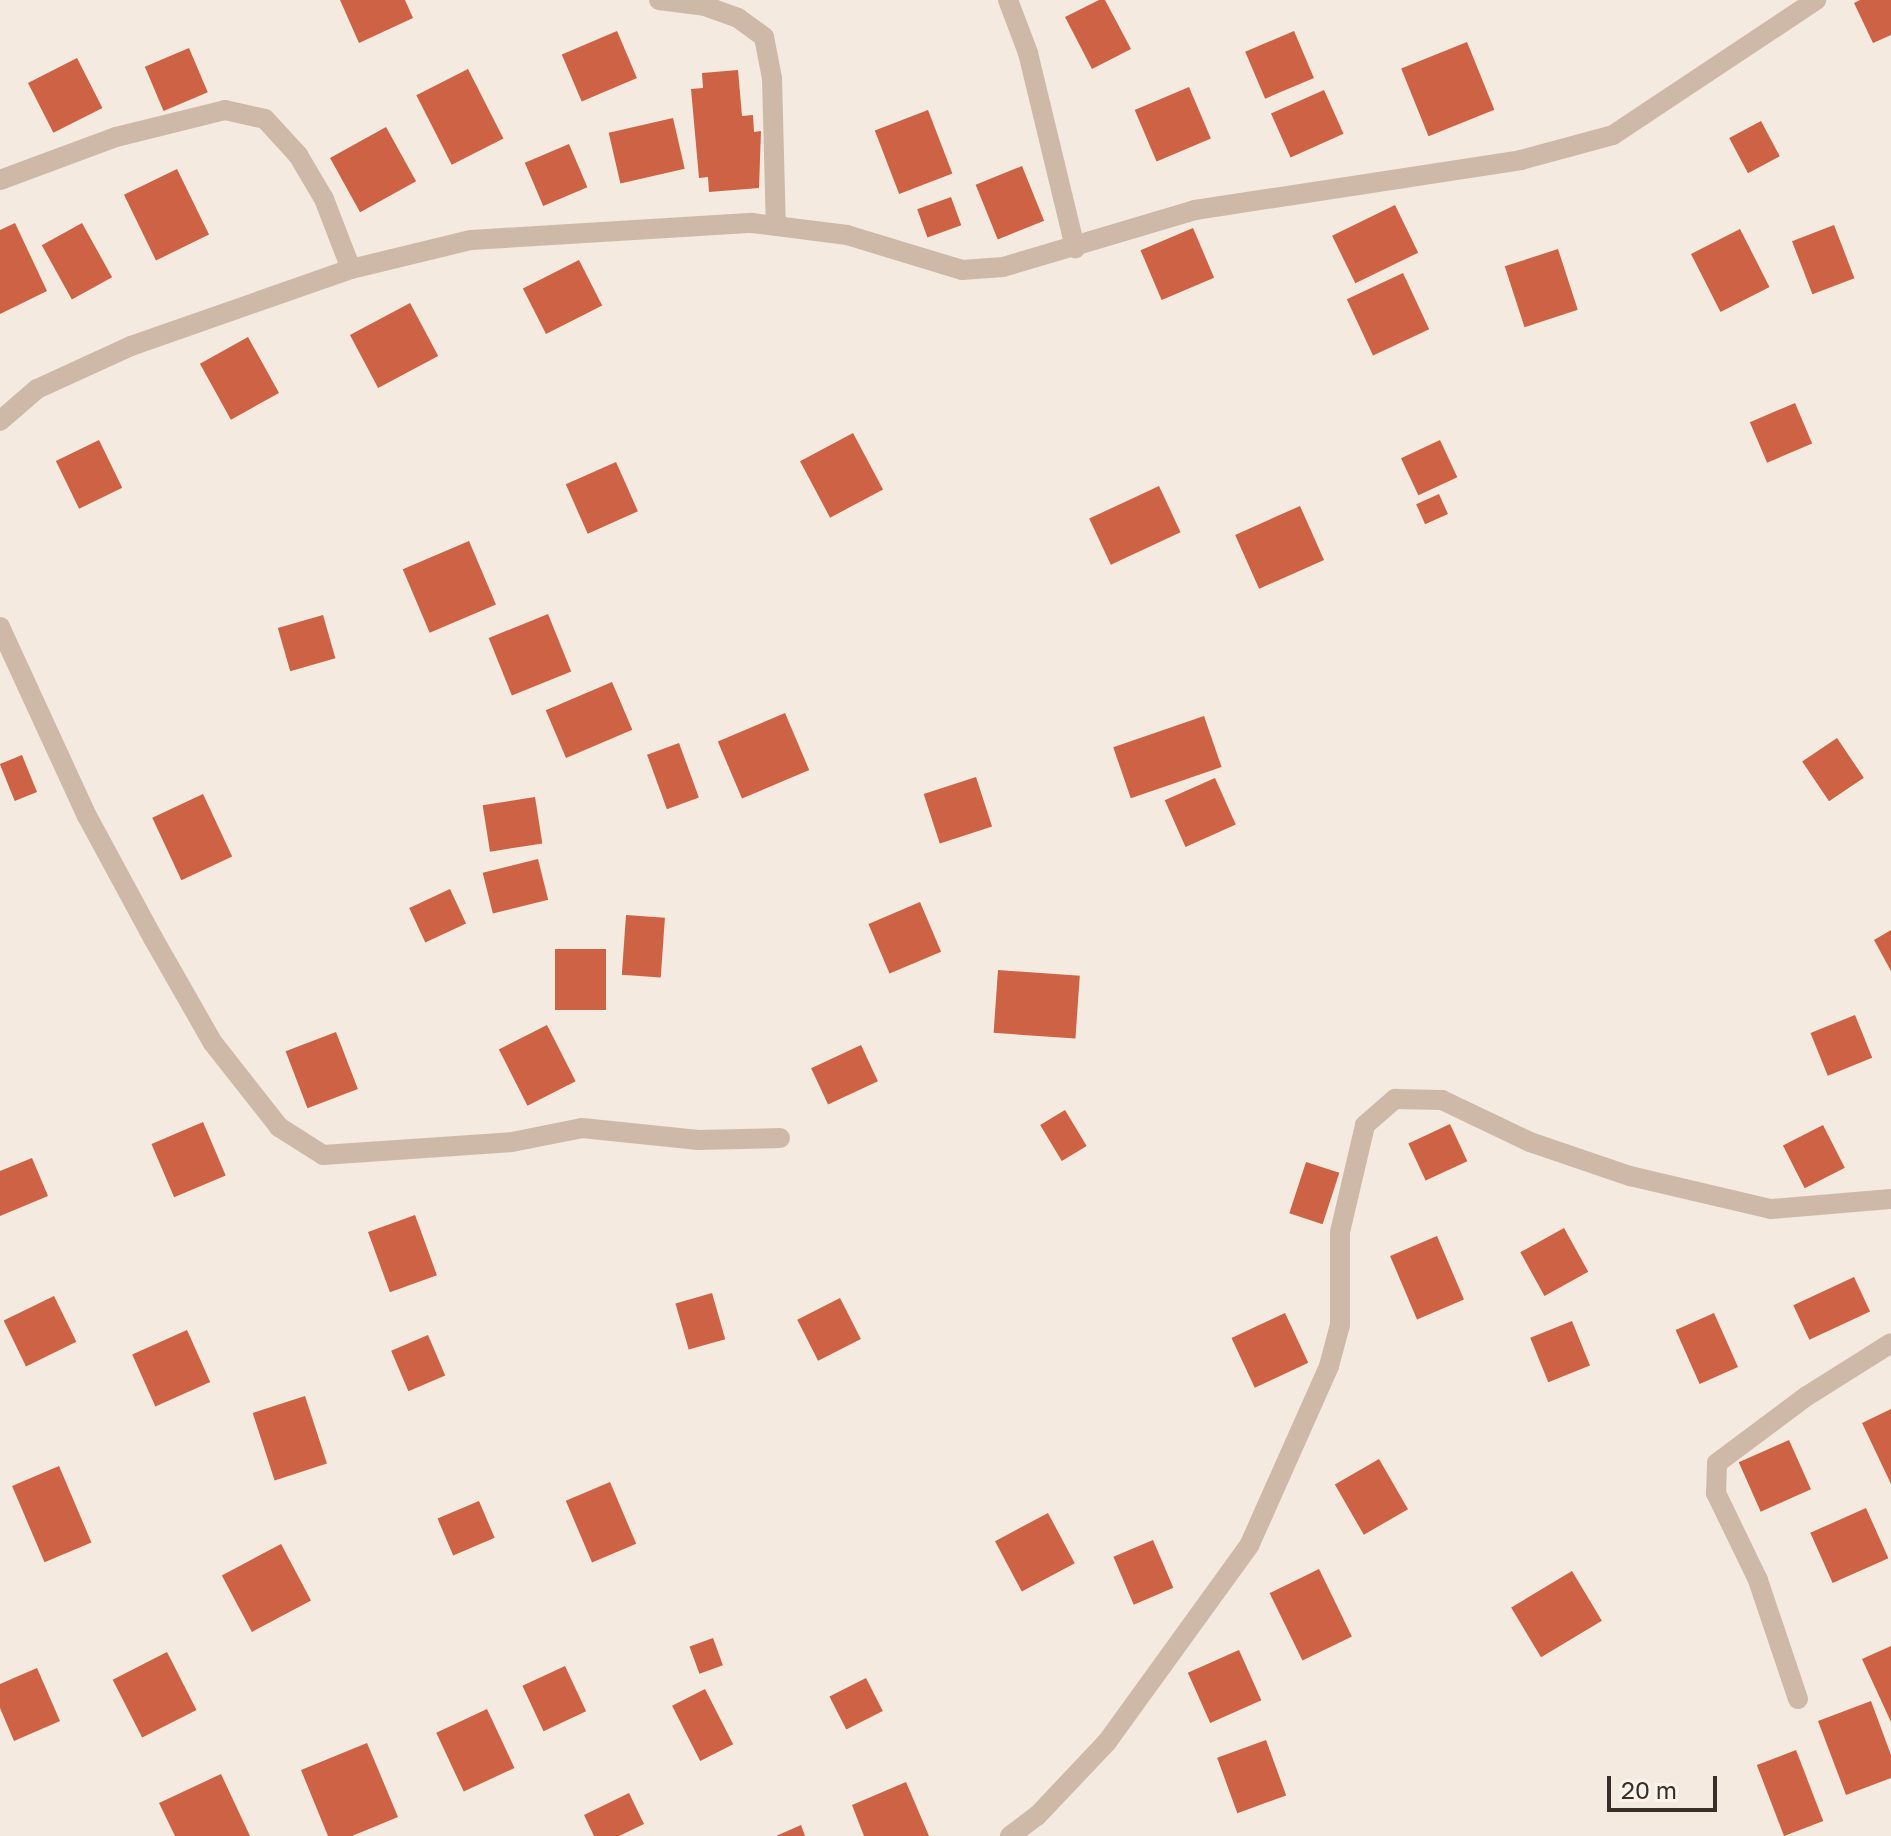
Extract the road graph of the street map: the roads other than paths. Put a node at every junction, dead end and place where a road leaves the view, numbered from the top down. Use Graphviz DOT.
graph roads {
  1 [pos="659,0"];
  2 [pos="1008,0"];
  3 [pos="1816,0"];
  4 [pos="0,180"];
  5 [pos="776,226"];
  6 [pos="1075,248"];
  7 [pos="351,269"];
  8 [pos="0,421"];
  9 [pos="0,627"];
  10 [pos="780,1138"];
  11 [pos="1891,1199"];
  12 [pos="1891,1343"];
  13 [pos="1798,1699"];
  14 [pos="1010,1836"];
  1 -- 5 [label="street"];
  2 -- 6 [label="street"];
  3 -- 6 [label="street"];
  4 -- 7 [label="street"];
  5 -- 6 [label="street"];
  5 -- 7 [label="street"];
  7 -- 8 [label="street"];
  9 -- 10 [label="street"];
  11 -- 14 [label="street"];
  12 -- 13 [label="street"];
}
